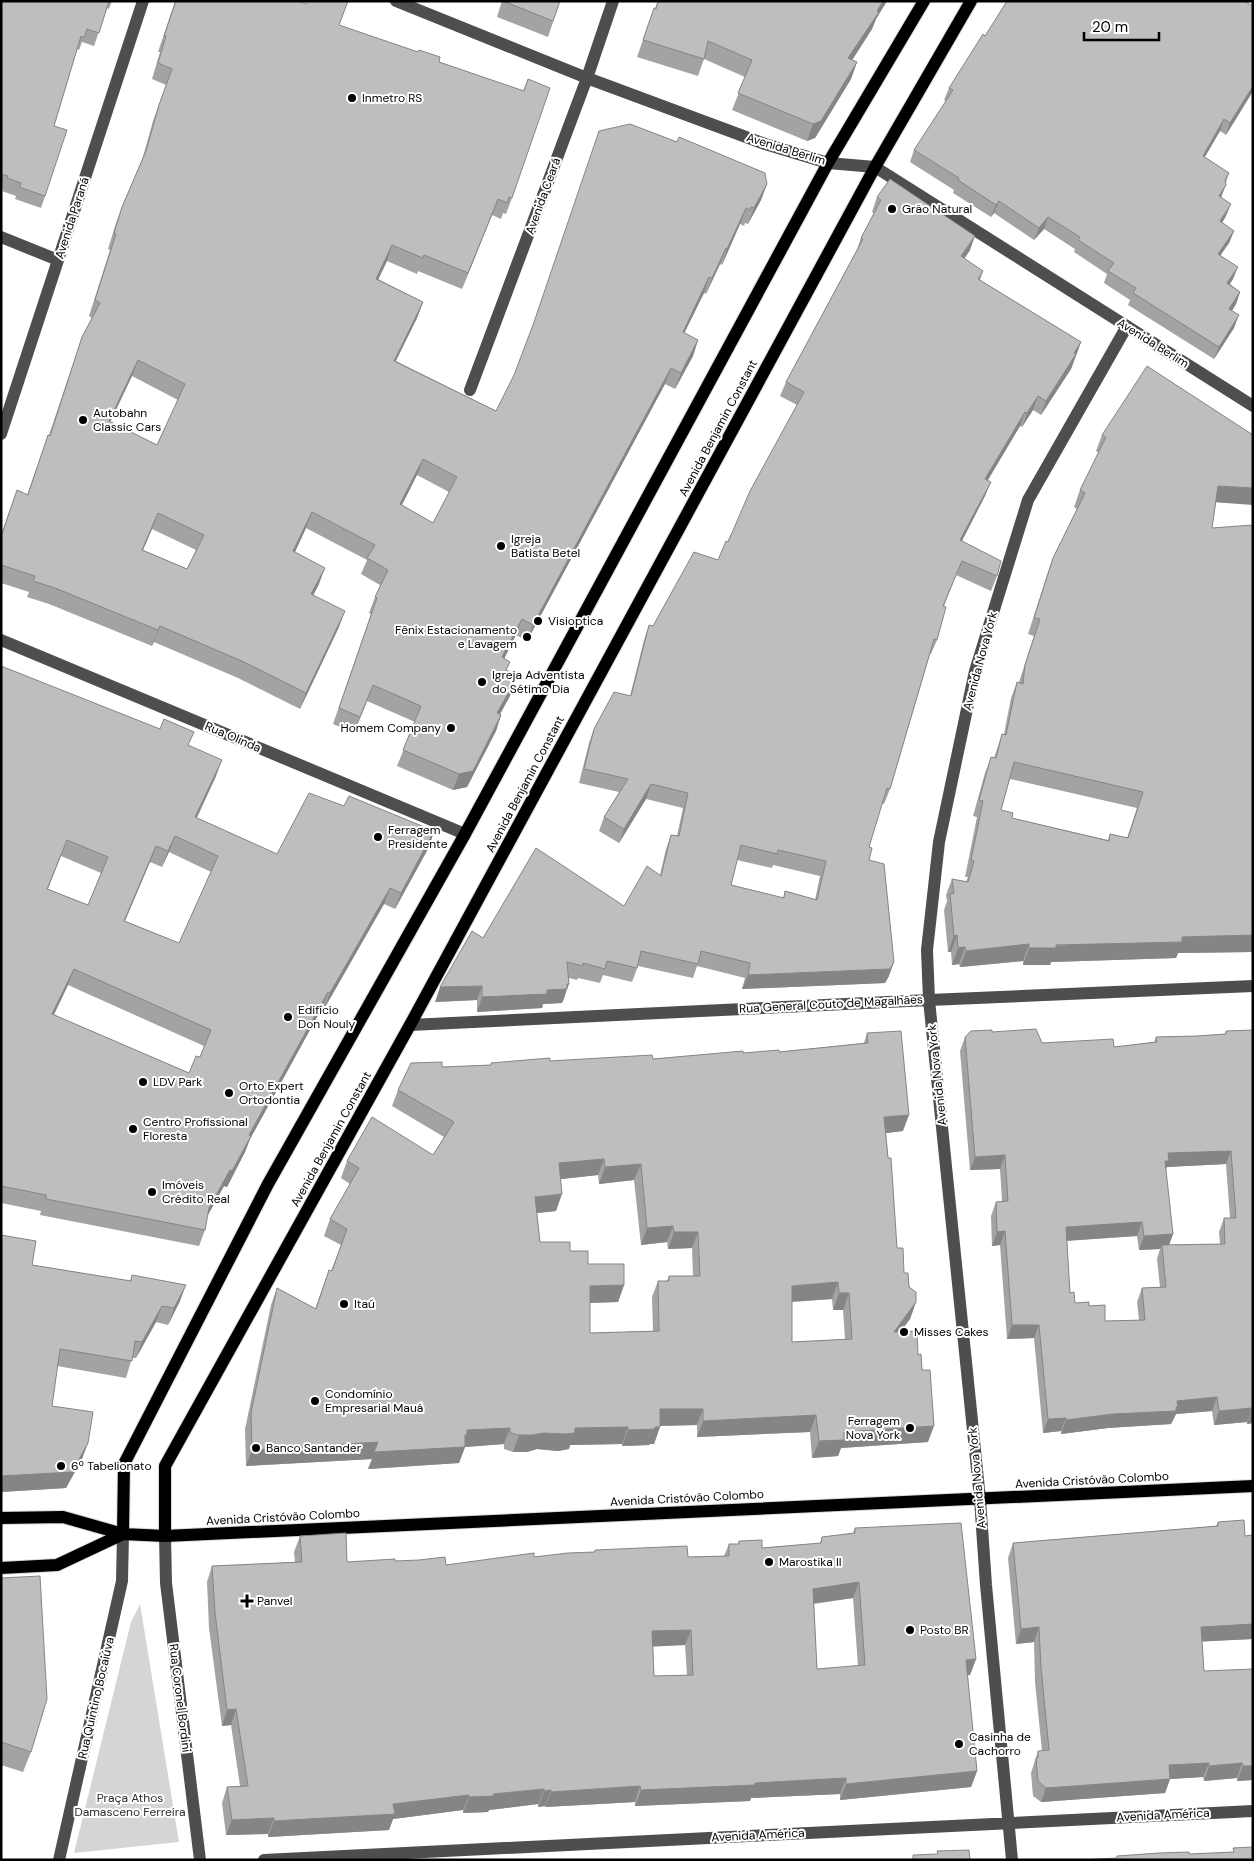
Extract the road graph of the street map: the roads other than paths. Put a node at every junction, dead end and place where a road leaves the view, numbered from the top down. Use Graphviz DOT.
graph roads {
  1 [pos="143,1"];
  2 [pos="396,1"];
  3 [pos="613,1"];
  4 [pos="924,1"];
  5 [pos="972,1"];
  6 [pos="587,78"];
  7 [pos="828,163"];
  8 [pos="875,167"];
  9 [pos="1,237"];
  10 [pos="58,260"];
  11 [pos="1126,326"];
  12 [pos="470,390"];
  13 [pos="1253,406"];
  14 [pos="1,434"];
  15 [pos="1,640"];
  16 [pos="465,834"];
  17 [pos="1253,986"];
  18 [pos="929,1000"];
  19 [pos="410,1025"];
  20 [pos="1253,1486"];
  21 [pos="980,1499"];
  22 [pos="1,1518"];
  23 [pos="123,1534"];
  24 [pos="165,1536"];
  25 [pos="1,1568"];
  26 [pos="1253,1811"];
  27 [pos="1008,1823"];
  28 [pos="59,1860"];
  29 [pos="200,1860"];
  30 [pos="264,1860"];
  31 [pos="1012,1860"];
  1 -- 10 [label="street, Avenida Paraná"];
  2 -- 6 [label="street, Avenida Berlim"];
  3 -- 6 [label="street, Avenida Ceará"];
  4 -- 7 [label="main road"];
  5 -- 8 [label="main road, Avenida Benjamin Constant"];
  6 -- 7 [label="street, Avenida Berlim"];
  6 -- 12 [label="street, Avenida Ceará"];
  7 -- 8 [label="street, Avenida Berlim"];
  7 -- 16 [label="main road"];
  8 -- 11 [label="street, Avenida Berlim"];
  8 -- 19 [label="main road, Avenida Benjamin Constant"];
  9 -- 10 [label="street"];
  10 -- 14 [label="street, Avenida Paraná"];
  11 -- 13 [label="street, Avenida Berlim"];
  11 -- 18 [label="street, Avenida Nova York"];
  15 -- 16 [label="street, Rua Olinda"];
  16 -- 23 [label="main road"];
  17 -- 18 [label="street, Rua General Couto de Magalhães"];
  18 -- 19 [label="street, Rua General Couto de Magalhães"];
  18 -- 21 [label="street, Avenida Nova York"];
  19 -- 24 [label="main road, Avenida Benjamin Constant"];
  20 -- 21 [label="main road, Avenida Cristóvão Colombo"];
  21 -- 24 [label="main road, Avenida Cristóvão Colombo"];
  21 -- 27 [label="street, Avenida Nova York"];
  22 -- 23 [label="main road, Avenida Cristóvão Colombo"];
  23 -- 24 [label="main road, Avenida Cristóvão Colombo"];
  23 -- 25 [label="main road, Avenida Cristóvão Colombo"];
  23 -- 28 [label="street, Rua Quintino Bocaiúva"];
  24 -- 29 [label="street, Rua Coronel Bordini"];
  26 -- 27 [label="street, Avenida América"];
  27 -- 30 [label="street, Avenida América"];
  27 -- 31 [label="street, Avenida Nova York"];
}
